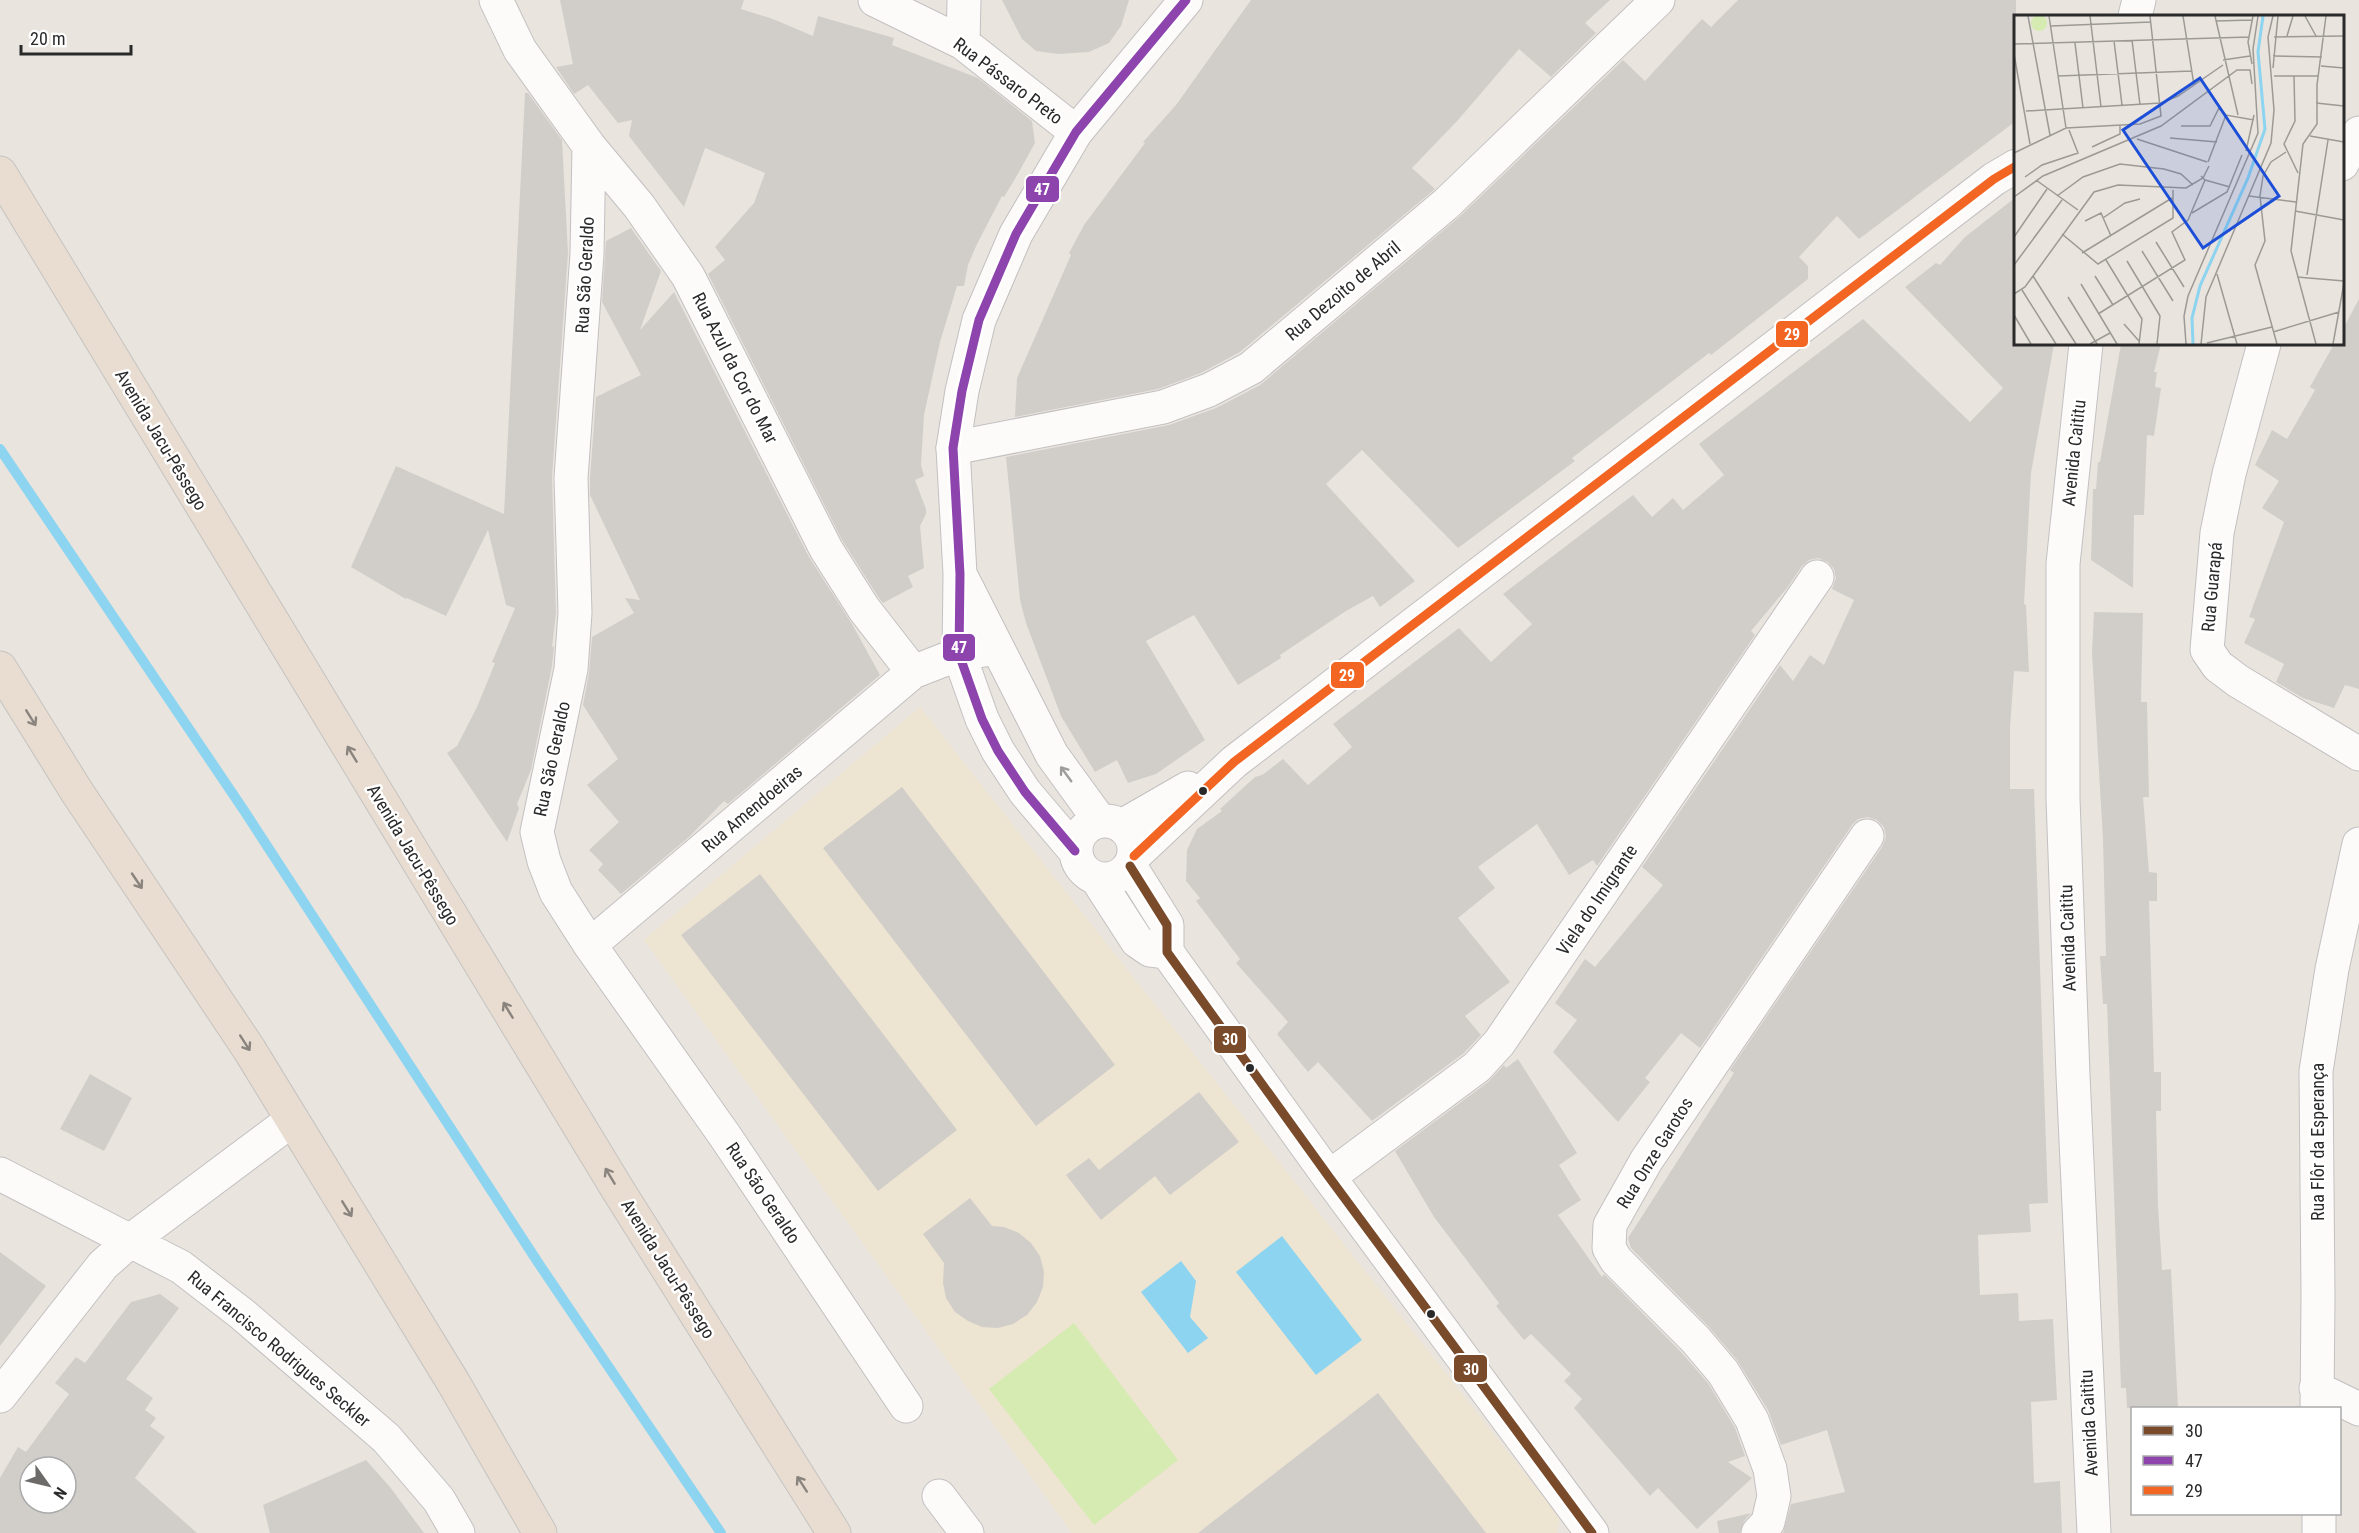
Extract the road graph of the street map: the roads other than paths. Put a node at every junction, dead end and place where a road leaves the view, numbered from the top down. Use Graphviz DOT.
graph roads {
  1 [pos="496,0"];
  2 [pos="875,0"];
  3 [pos="964,0"];
  4 [pos="1186,0"];
  5 [pos="1658,0"];
  6 [pos="2139,0"];
  7 [pos="2135,15"];
  8 [pos="963,43"];
  9 [pos="1076,132"];
  10 [pos="2359,133"];
  11 [pos="589,146"];
  12 [pos="2344,162"];
  13 [pos="0,173"];
  14 [pos="2008,175"];
  15 [pos="2086,345"];
  16 [pos="2264,345"];
  17 [pos="953,448"];
  18 [pos="960,574"];
  19 [pos="1817,577"];
  20 [pos="997,648"];
  21 [pos="959,654"];
  22 [pos="0,668"];
  23 [pos="913,672"];
  24 [pos="2359,754"];
  25 [pos="1234,762"];
  26 [pos="1111,823"];
  27 [pos="1867,836"];
  28 [pos="2359,844"];
  29 [pos="1075,851"];
  30 [pos="1132,861"];
  31 [pos="1097,879"];
  32 [pos="590,945"];
  33 [pos="1167,952"];
  34 [pos="292,1120"];
  35 [pos="0,1174"];
  36 [pos="1329,1177"];
  37 [pos="130,1241"];
  38 [pos="0,1396"];
  39 [pos="2316,1398"];
  40 [pos="906,1406"];
  41 [pos="2359,1409"];
  42 [pos="939,1496"];
  43 [pos="2319,1515"];
  44 [pos="458,1533"];
  45 [pos="540,1533"];
  46 [pos="834,1533"];
  47 [pos="967,1533"];
  48 [pos="1592,1533"];
  49 [pos="1758,1533"];
  50 [pos="2094,1533"];
  51 [pos="2319,1533"];
  1 -- 11 [label="street, Rua Azul da Cor do Mar"];
  2 -- 8 [label="street, Rua Pássaro Preto"];
  3 -- 8 [label="street"];
  4 -- 9 [label="street"];
  5 -- 17 [label="street, Rua Dezoito de Abril"];
  6 -- 7 [label="street"];
  8 -- 9 [label="street, Rua Pássaro Preto"];
  9 -- 17 [label="street"];
  10 -- 12 [label="street"];
  11 -- 23 [label="street, Rua Azul da Cor do Mar"];
  11 -- 32 [label="street, Rua São Geraldo"];
  46 -- 13 [label="highway, Avenida Jacu-Pêssego, one-way"];
  14 -- 25 [label="street"];
  15 -- 50 [label="street, Avenida Caititu"];
  16 -- 24 [label="street, Rua Guarapá"];
  17 -- 18 [label="street"];
  18 -- 20 [label="street"];
  18 -- 21 [label="street"];
  19 -- 36 [label="street, Viela do Imigrante"];
  20 -- 21 [label="street"];
  26 -- 20 [label="street, one-way"];
  21 -- 23 [label="street"];
  21 -- 29 [label="street"];
  22 -- 34 [label="highway, one-way"];
  23 -- 32 [label="street, Rua Amendoeiras"];
  25 -- 26 [label="street"];
  25 -- 30 [label="street"];
  26 -- 29 [label="street"];
  26 -- 30 [label="street"];
  27 -- 49 [label="street, Rua Onze Garotos"];
  28 -- 39 [label="street, Rua Flôr da Esperança"];
  29 -- 31 [label="street"];
  30 -- 31 [label="street"];
  30 -- 33 [label="street"];
  31 -- 33 [label="street"];
  32 -- 40 [label="street, Rua São Geraldo"];
  33 -- 36 [label="street"];
  34 -- 37 [label="street"];
  34 -- 45 [label="highway, one-way"];
  35 -- 37 [label="street, Rua Francisco Rodrigues Seckler"];
  36 -- 48 [label="street"];
  37 -- 38 [label="street"];
  37 -- 44 [label="street, Rua Francisco Rodrigues Seckler"];
  39 -- 41 [label="street"];
  42 -- 47 [label="street"];
  43 -- 51 [label="street"];
}
